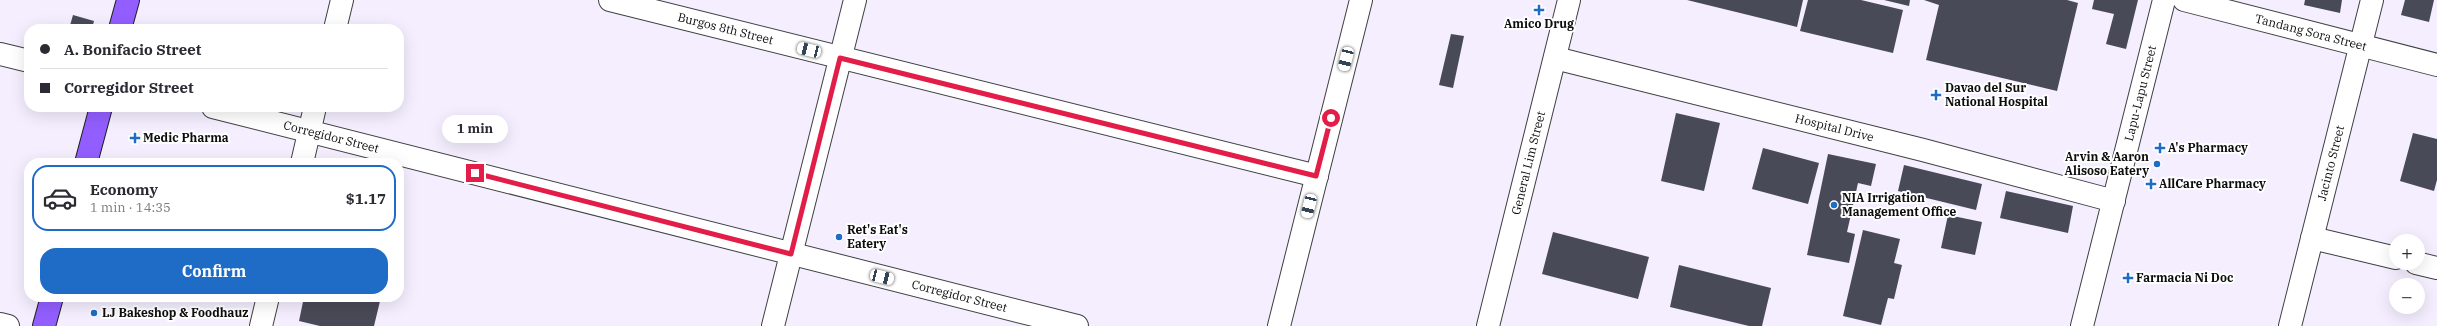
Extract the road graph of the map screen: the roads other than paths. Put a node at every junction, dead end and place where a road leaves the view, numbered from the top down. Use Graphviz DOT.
graph roads {
  1 [pos="128,0"];
  2 [pos="342,0"];
  3 [pos="610,0"];
  4 [pos="854,0"];
  5 [pos="1361,0"];
  6 [pos="1569,0"];
  7 [pos="2164,0"];
  8 [pos="2184,0"];
  9 [pos="2372,0"];
  10 [pos="121,24"];
  11 [pos="336,24"];
  12 [pos="2360,46"];
  13 [pos="0,54"];
  14 [pos="840,58"];
  15 [pos="1555,58"];
  16 [pos="24,60"];
  17 [pos="2437,65"];
  18 [pos="100,112"];
  19 [pos="233,112"];
  20 [pos="315,112"];
  21 [pos="310,131"];
  22 [pos="87,158"];
  23 [pos="303,158"];
  24 [pos="1316,176"];
  25 [pos="2114,201"];
  26 [pos="2312,238"];
  27 [pos="791,254"];
  28 [pos="2389,256"];
  29 [pos="2425,265"];
  30 [pos="2437,268"];
  31 [pos="51,302"];
  32 [pos="267,302"];
  33 [pos="0,324"];
  34 [pos="8,326"];
  35 [pos="44,326"];
  36 [pos="261,326"];
  37 [pos="773,326"];
  38 [pos="1078,326"];
  39 [pos="1279,326"];
  40 [pos="1488,326"];
  41 [pos="2082,326"];
  42 [pos="2290,326"];
  1 -- 10 [label="main road"];
  2 -- 11 [label="street"];
  3 -- 14 [label="street, Burgos 8th Street"];
  4 -- 14 [label="street"];
  5 -- 24 [label="street"];
  6 -- 15 [label="street, General Lim Street"];
  7 -- 25 [label="street, Lapu-Lapu Street"];
  8 -- 12 [label="street, Tandang Sora Street"];
  9 -- 12 [label="street, Jacinto Street"];
  12 -- 17 [label="street, Tandang Sora Street"];
  12 -- 26 [label="street, Jacinto Street"];
  13 -- 16 [label="street"];
  14 -- 24 [label="street, Burgos 8th Street"];
  14 -- 27 [label="street"];
  15 -- 25 [label="street, Hospital Drive"];
  15 -- 40 [label="street, General Lim Street"];
  18 -- 22 [label="main road"];
  19 -- 21 [label="street, Corregidor Street"];
  20 -- 21 [label="street"];
  21 -- 23 [label="street"];
  21 -- 27 [label="street, Corregidor Street"];
  24 -- 39 [label="street"];
  25 -- 41 [label="street, Lapu-Lapu Street"];
  26 -- 28 [label="street"];
  26 -- 42 [label="street, Jacinto Street"];
  27 -- 37 [label="street"];
  27 -- 38 [label="street, Corregidor Street"];
  29 -- 30 [label="street"];
  31 -- 35 [label="main road"];
  32 -- 36 [label="street"];
  33 -- 34 [label="street"];
}
